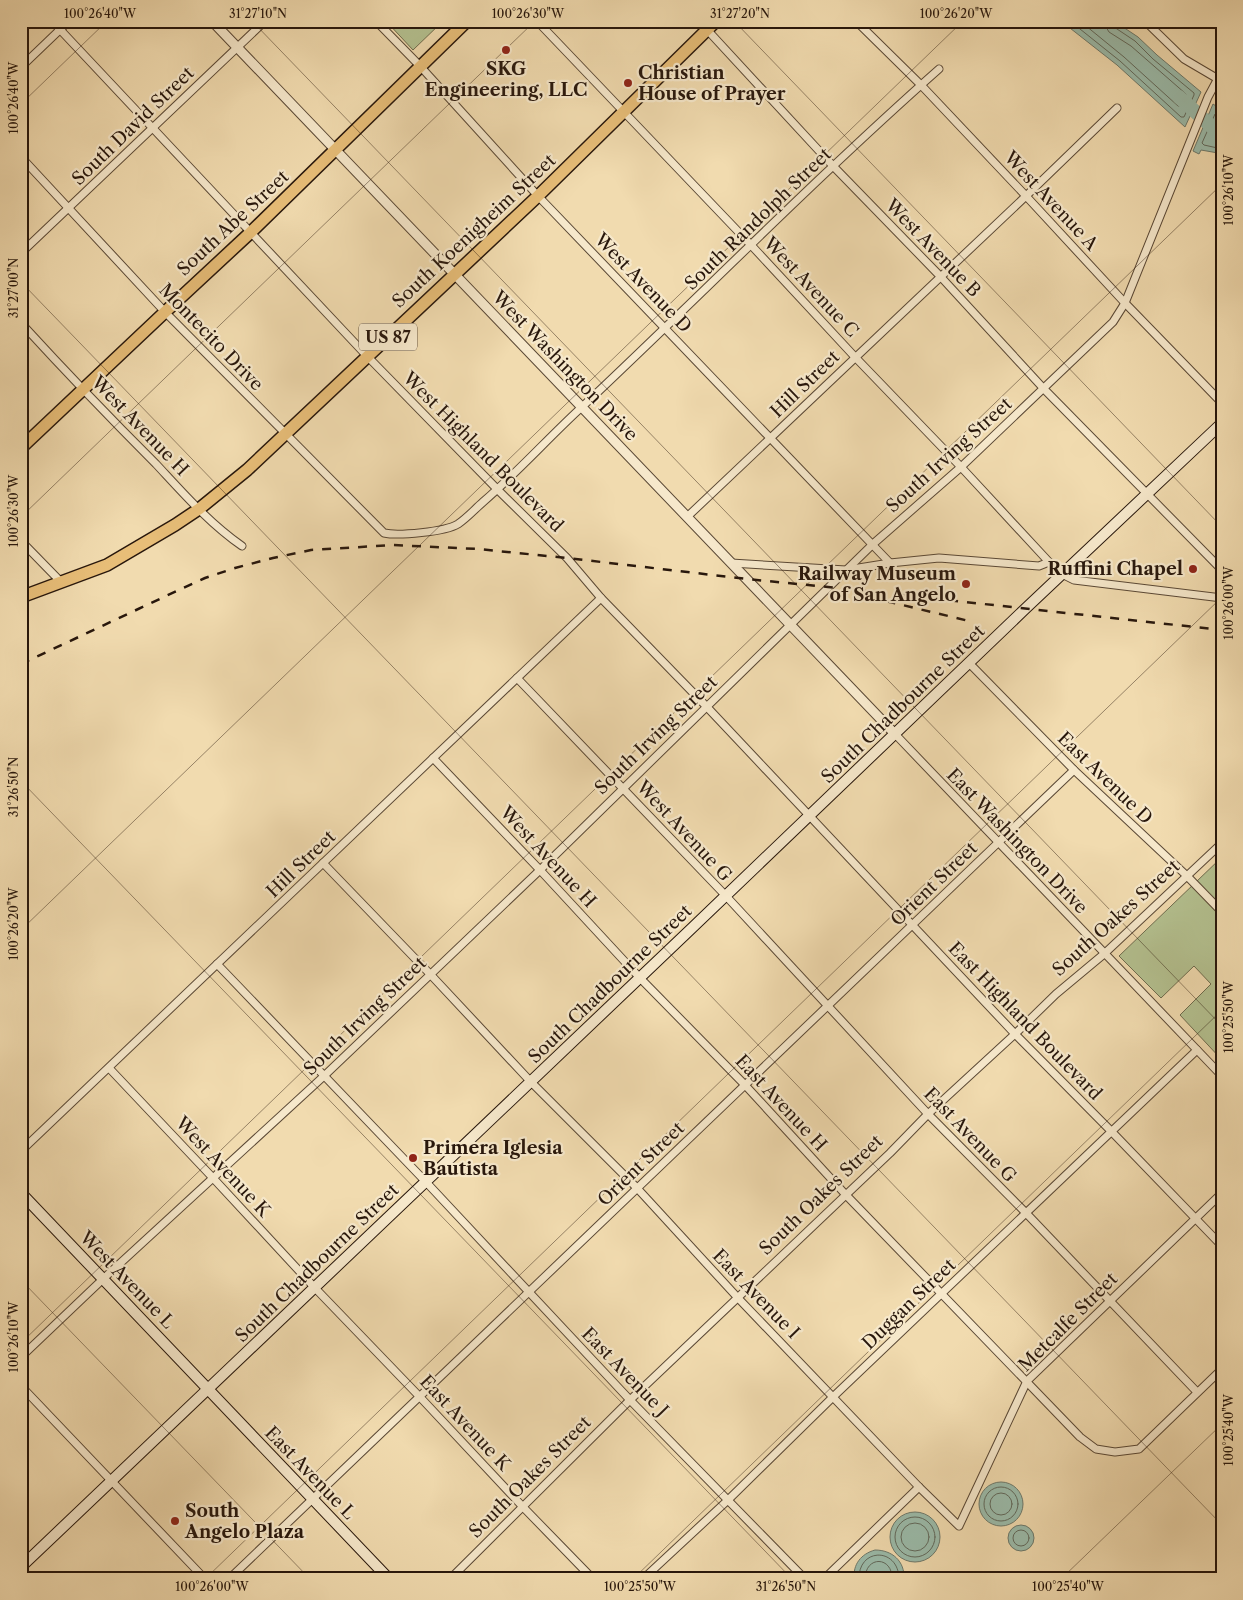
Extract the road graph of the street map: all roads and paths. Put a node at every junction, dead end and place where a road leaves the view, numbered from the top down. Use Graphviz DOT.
graph roads {
  1 [pos="52,21"];
  2 [pos="69,21"];
  3 [pos="212,21"];
  4 [pos="265,21"];
  5 [pos="376,21"];
  6 [pos="467,21"];
  7 [pos="537,21"];
  8 [pos="716,21"];
  9 [pos="856,21"];
  10 [pos="1145,21"];
  11 [pos="703,26"];
  12 [pos="60,30"];
  13 [pos="237,48"];
  14 [pos="420,66"];
  15 [pos="21,67"];
  16 [pos="939,69"];
  17 [pos="1222,71"];
  18 [pos="1218,79"];
  19 [pos="921,85"];
  20 [pos="1117,108"];
  21 [pos="624,112"];
  22 [pos="153,128"];
  23 [pos="335,150"];
  24 [pos="21,158"];
  25 [pos="834,167"];
  26 [pos="538,196"];
  27 [pos="1026,196"];
  28 [pos="69,208"];
  29 [pos="250,233"];
  30 [pos="751,245"];
  31 [pos="21,253"];
  32 [pos="454,274"];
  33 [pos="940,276"];
  34 [pos="1125,303"];
  35 [pos="165,312"];
  36 [pos="21,323"];
  37 [pos="666,328"];
  38 [pos="367,356"];
  39 [pos="855,357"];
  40 [pos="1044,389"];
  41 [pos="83,390"];
  42 [pos="1222,403"];
  43 [pos="582,407"];
  44 [pos="1222,423"];
  45 [pos="285,433"];
  46 [pos="770,437"];
  47 [pos="21,448"];
  48 [pos="962,466"];
  49 [pos="498,490"];
  50 [pos="1148,494"];
  51 [pos="199,509"];
  52 [pos="687,516"];
  53 [pos="384,533"];
  54 [pos="21,541"];
  55 [pos="873,544"];
  56 [pos="242,546"];
  57 [pos="1049,562"];
  58 [pos="731,563"];
  59 [pos="890,563"];
  60 [pos="846,570"];
  61 [pos="1222,570"];
  62 [pos="1062,574"];
  63 [pos="61,582"];
  64 [pos="21,598"];
  65 [pos="601,598"];
  66 [pos="1222,598"];
  67 [pos="791,625"];
  68 [pos="969,663"];
  69 [pos="517,678"];
  70 [pos="706,706"];
  71 [pos="895,734"];
  72 [pos="433,758"];
  73 [pos="1074,770"];
  74 [pos="623,788"];
  75 [pos="808,817"];
  76 [pos="998,843"];
  77 [pos="1222,843"];
  78 [pos="323,863"];
  79 [pos="540,870"];
  80 [pos="1187,876"];
  81 [pos="726,896"];
  82 [pos="1222,912"];
  83 [pos="912,926"];
  84 [pos="1104,954"];
  85 [pos="217,964"];
  86 [pos="430,974"];
  87 [pos="640,978"];
  88 [pos="828,1005"];
  89 [pos="1015,1034"];
  90 [pos="1197,1050"];
  91 [pos="109,1068"];
  92 [pos="324,1076"];
  93 [pos="1222,1076"];
  94 [pos="531,1082"];
  95 [pos="745,1085"];
  96 [pos="928,1114"];
  97 [pos="1112,1132"];
  98 [pos="21,1151"];
  99 [pos="214,1178"];
  100 [pos="426,1182"];
  101 [pos="637,1188"];
  102 [pos="21,1193"];
  103 [pos="1222,1193"];
  104 [pos="846,1195"];
  105 [pos="1026,1213"];
  106 [pos="1195,1219"];
  107 [pos="1222,1246"];
  108 [pos="103,1279"];
  109 [pos="315,1288"];
  110 [pos="529,1292"];
  111 [pos="942,1293"];
  112 [pos="738,1298"];
  113 [pos="1110,1301"];
  114 [pos="21,1357"];
  115 [pos="1222,1369"];
  116 [pos="1027,1381"];
  117 [pos="21,1386"];
  118 [pos="209,1390"];
  119 [pos="1197,1392"];
  120 [pos="420,1396"];
  121 [pos="834,1396"];
  122 [pos="630,1400"];
  123 [pos="112,1480"];
  124 [pos="919,1487"];
  125 [pos="312,1499"];
  126 [pos="728,1500"];
  127 [pos="523,1507"];
  128 [pos="959,1526"];
  129 [pos="21,1567"];
  130 [pos="205,1579"];
  131 [pos="228,1579"];
  132 [pos="388,1579"];
  133 [pos="450,1579"];
  134 [pos="593,1579"];
  135 [pos="643,1579"];
  136 [pos="805,1579"];
  137 [pos="824,1579"];
  1 -- 12 [label="street, West Highland Boulevard"];
  2 -- 12 [label="street"];
  3 -- 13 [label="street, West Washington Drive"];
  4 -- 13 [label="street, South David Street"];
  5 -- 14 [label="street, West Avenue D"];
  6 -- 14 [label="main road, South Abe Street"];
  7 -- 21 [label="street, West Avenue C"];
  8 -- 11 [label="main road, South Koenigheim Street / US 87"];
  9 -- 19 [label="street, West Avenue A"];
  10 -- 18 [label="street"];
  11 -- 21 [label="main road, South Koenigheim Street / US 87"];
  11 -- 25 [label="street, West Avenue B"];
  12 -- 15 [label="street"];
  12 -- 22 [label="street, West Highland Boulevard"];
  13 -- 22 [label="street, South David Street"];
  13 -- 23 [label="street, West Washington Drive"];
  14 -- 23 [label="main road, South Abe Street"];
  14 -- 26 [label="street, West Avenue D"];
  16 -- 19 [label="street, South Randolph Street"];
  17 -- 18 [label="street, South Irving Street"];
  18 -- 34 [label="street, South Irving Street"];
  19 -- 25 [label="street, South Randolph Street"];
  19 -- 27 [label="street, West Avenue A"];
  20 -- 27 [label="street, Hill Street"];
  21 -- 26 [label="main road, South Koenigheim Street / US 87"];
  21 -- 30 [label="street, West Avenue C"];
  22 -- 28 [label="street, South David Street"];
  22 -- 29 [label="street, West Highland Boulevard"];
  23 -- 29 [label="main road, South Abe Street"];
  23 -- 32 [label="street, West Washington Drive"];
  24 -- 28 [label="street, Montecito Drive"];
  25 -- 30 [label="street, South Randolph Street"];
  25 -- 33 [label="street, West Avenue B"];
  26 -- 32 [label="main road, South Koenigheim Street / US 87"];
  26 -- 37 [label="street, West Avenue D"];
  27 -- 33 [label="street, Hill Street"];
  27 -- 34 [label="street, West Avenue A"];
  28 -- 31 [label="street, South David Street"];
  28 -- 35 [label="street, Montecito Drive"];
  29 -- 35 [label="main road, South Abe Street"];
  29 -- 38 [label="street, West Highland Boulevard"];
  30 -- 37 [label="street, South Randolph Street"];
  30 -- 39 [label="street, West Avenue C"];
  32 -- 38 [label="main road, South Koenigheim Street / US 87"];
  32 -- 43 [label="street, West Washington Drive"];
  33 -- 39 [label="street, Hill Street"];
  33 -- 40 [label="street, West Avenue B"];
  34 -- 40 [label="street, South Irving Street"];
  34 -- 42 [label="street, West Avenue A"];
  35 -- 41 [label="main road, South Abe Street"];
  35 -- 45 [label="street, Montecito Drive"];
  36 -- 41 [label="street, West Avenue H"];
  37 -- 43 [label="street, South Randolph Street"];
  37 -- 46 [label="street, West Avenue D"];
  38 -- 45 [label="main road, South Koenigheim Street / US 87"];
  38 -- 49 [label="street, West Highland Boulevard"];
  39 -- 46 [label="street, Hill Street"];
  39 -- 48 [label="street, West Avenue C"];
  40 -- 48 [label="street, South Irving Street"];
  40 -- 50 [label="street, West Avenue B"];
  41 -- 47 [label="main road, South Abe Street"];
  41 -- 51 [label="street, West Avenue H"];
  43 -- 49 [label="street, South Randolph Street"];
  43 -- 52 [label="street, West Washington Drive"];
  44 -- 50 [label="main road, South Chadbourne Street"];
  45 -- 51 [label="main road, South Koenigheim Street / US 87"];
  45 -- 53 [label="street, Montecito Drive"];
  46 -- 52 [label="street, Hill Street"];
  46 -- 55 [label="street, West Avenue D"];
  48 -- 55 [label="street, South Irving Street"];
  48 -- 57 [label="street, West Avenue C"];
  49 -- 53 [label="street, South Randolph Street"];
  49 -- 65 [label="street, West Highland Boulevard"];
  50 -- 61 [label="street, West Avenue B"];
  50 -- 62 [label="main road, South Chadbourne Street"];
  51 -- 56 [label="street, West Avenue H"];
  51 -- 63 [label="main road, South Koenigheim Street / US 87"];
  52 -- 58 [label="street, West Washington Drive"];
  54 -- 63 [label="street"];
  55 -- 59 [label="street, West Avenue D"];
  55 -- 60 [label="street, South Irving Street"];
  57 -- 59 [label="street"];
  57 -- 62 [label="street, West Avenue C"];
  58 -- 60 [label="street"];
  58 -- 67 [label="street, West Washington Drive"];
  59 -- 60 [label="street"];
  60 -- 67 [label="street, South Irving Street"];
  62 -- 66 [label="street"];
  62 -- 68 [label="main road, South Chadbourne Street"];
  63 -- 64 [label="main road, South Koenigheim Street / US 87"];
  65 -- 69 [label="street, Hill Street"];
  65 -- 70 [label="street, West Highland Boulevard"];
  67 -- 70 [label="street, South Irving Street"];
  67 -- 71 [label="street, West Washington Drive"];
  68 -- 71 [label="main road, South Chadbourne Street"];
  68 -- 73 [label="street, East Avenue D"];
  69 -- 72 [label="street, Hill Street"];
  69 -- 74 [label="street, West Avenue G"];
  70 -- 74 [label="street, South Irving Street"];
  70 -- 75 [label="street, West Highland Boulevard"];
  71 -- 75 [label="main road, South Chadbourne Street"];
  71 -- 76 [label="street, East Washington Drive"];
  72 -- 78 [label="street, Hill Street"];
  72 -- 79 [label="street, West Avenue H"];
  73 -- 76 [label="street, Orient Street"];
  73 -- 80 [label="street, East Avenue D"];
  74 -- 79 [label="street, South Irving Street"];
  74 -- 81 [label="street, West Avenue G"];
  75 -- 81 [label="main road, South Chadbourne Street"];
  75 -- 83 [label="street, East Highland Boulevard"];
  76 -- 83 [label="street, Orient Street"];
  76 -- 84 [label="street, East Washington Drive"];
  77 -- 80 [label="street, South Oakes Street"];
  78 -- 85 [label="street, Hill Street"];
  78 -- 86 [label="street, East Avenue I"];
  79 -- 86 [label="street, South Irving Street"];
  79 -- 87 [label="street, West Avenue H"];
  80 -- 82 [label="street, East Avenue D"];
  80 -- 84 [label="street, South Oakes Street"];
  81 -- 87 [label="main road, South Chadbourne Street"];
  81 -- 88 [label="street, East Avenue G"];
  83 -- 88 [label="street, Orient Street"];
  83 -- 89 [label="street, East Highland Boulevard"];
  84 -- 89 [label="street, South Oakes Street"];
  84 -- 90 [label="street, East Washington Drive"];
  85 -- 91 [label="street, Hill Street"];
  85 -- 92 [label="street, East Avenue J"];
  86 -- 92 [label="street, South Irving Street"];
  86 -- 94 [label="street, East Avenue I"];
  87 -- 94 [label="main road, South Chadbourne Street"];
  87 -- 95 [label="street, East Avenue H"];
  88 -- 95 [label="street, Orient Street"];
  88 -- 96 [label="street, East Avenue G"];
  89 -- 96 [label="street, South Oakes Street"];
  89 -- 97 [label="street, East Highland Boulevard"];
  90 -- 93 [label="street, East Washington Drive"];
  90 -- 97 [label="street, Duggan Street"];
  91 -- 98 [label="street, Hill Street"];
  91 -- 99 [label="street, West Avenue K"];
  92 -- 99 [label="street, South Irving Street"];
  92 -- 100 [label="street, East Avenue J"];
  94 -- 100 [label="main road, South Chadbourne Street"];
  94 -- 101 [label="street, East Avenue I"];
  95 -- 101 [label="street, Orient Street"];
  95 -- 104 [label="street, East Avenue H"];
  96 -- 104 [label="street, South Oakes Street"];
  96 -- 105 [label="street, East Avenue G"];
  97 -- 105 [label="street, Duggan Street"];
  97 -- 106 [label="street, East Highland Boulevard"];
  99 -- 108 [label="street, South Irving Street"];
  99 -- 109 [label="street, West Avenue K"];
  100 -- 109 [label="main road, South Chadbourne Street"];
  100 -- 110 [label="street, East Avenue J"];
  101 -- 110 [label="street, Orient Street"];
  101 -- 112 [label="street, East Avenue I"];
  102 -- 108 [label="main road, West Avenue L"];
  103 -- 106 [label="street, Metcalfe Street"];
  104 -- 111 [label="street, East Avenue H"];
  104 -- 112 [label="street, South Oakes Street"];
  105 -- 111 [label="street, Duggan Street"];
  105 -- 113 [label="street, East Avenue G"];
  106 -- 107 [label="street, East Highland Boulevard"];
  106 -- 113 [label="street, Metcalfe Street"];
  108 -- 114 [label="street, South Irving Street"];
  108 -- 118 [label="main road, West Avenue L"];
  109 -- 118 [label="main road, South Chadbourne Street"];
  109 -- 120 [label="street, East Avenue K"];
  110 -- 120 [label="street, Orient Street"];
  110 -- 122 [label="street, East Avenue J"];
  111 -- 116 [label="street, East Avenue H"];
  111 -- 121 [label="street, Duggan Street"];
  112 -- 121 [label="street, East Avenue I"];
  112 -- 122 [label="street, South Oakes Street"];
  113 -- 116 [label="street, Metcalfe Street"];
  113 -- 119 [label="street, East Avenue G"];
  115 -- 119 [label="street"];
  116 -- 119 [label="street, East Avenue H"];
  116 -- 128 [label="street, Metcalfe Street"];
  117 -- 123 [label="street"];
  118 -- 123 [label="main road, South Chadbourne Street"];
  118 -- 125 [label="main road, East Avenue L"];
  120 -- 125 [label="street, Orient Street"];
  120 -- 127 [label="street, East Avenue K"];
  121 -- 124 [label="street, East Avenue I"];
  121 -- 126 [label="street, Duggan Street"];
  122 -- 126 [label="street, East Avenue J"];
  122 -- 127 [label="street, South Oakes Street"];
  123 -- 129 [label="main road, South Chadbourne Street"];
  123 -- 130 [label="street"];
  124 -- 128 [label="street, East Avenue I"];
  124 -- 137 [label="street"];
  125 -- 131 [label="street, Orient Street"];
  125 -- 132 [label="main road, East Avenue L"];
  126 -- 135 [label="street, Duggan Street"];
  126 -- 136 [label="street, East Avenue J"];
  127 -- 133 [label="street, South Oakes Street"];
  127 -- 134 [label="street, East Avenue K"];
}
